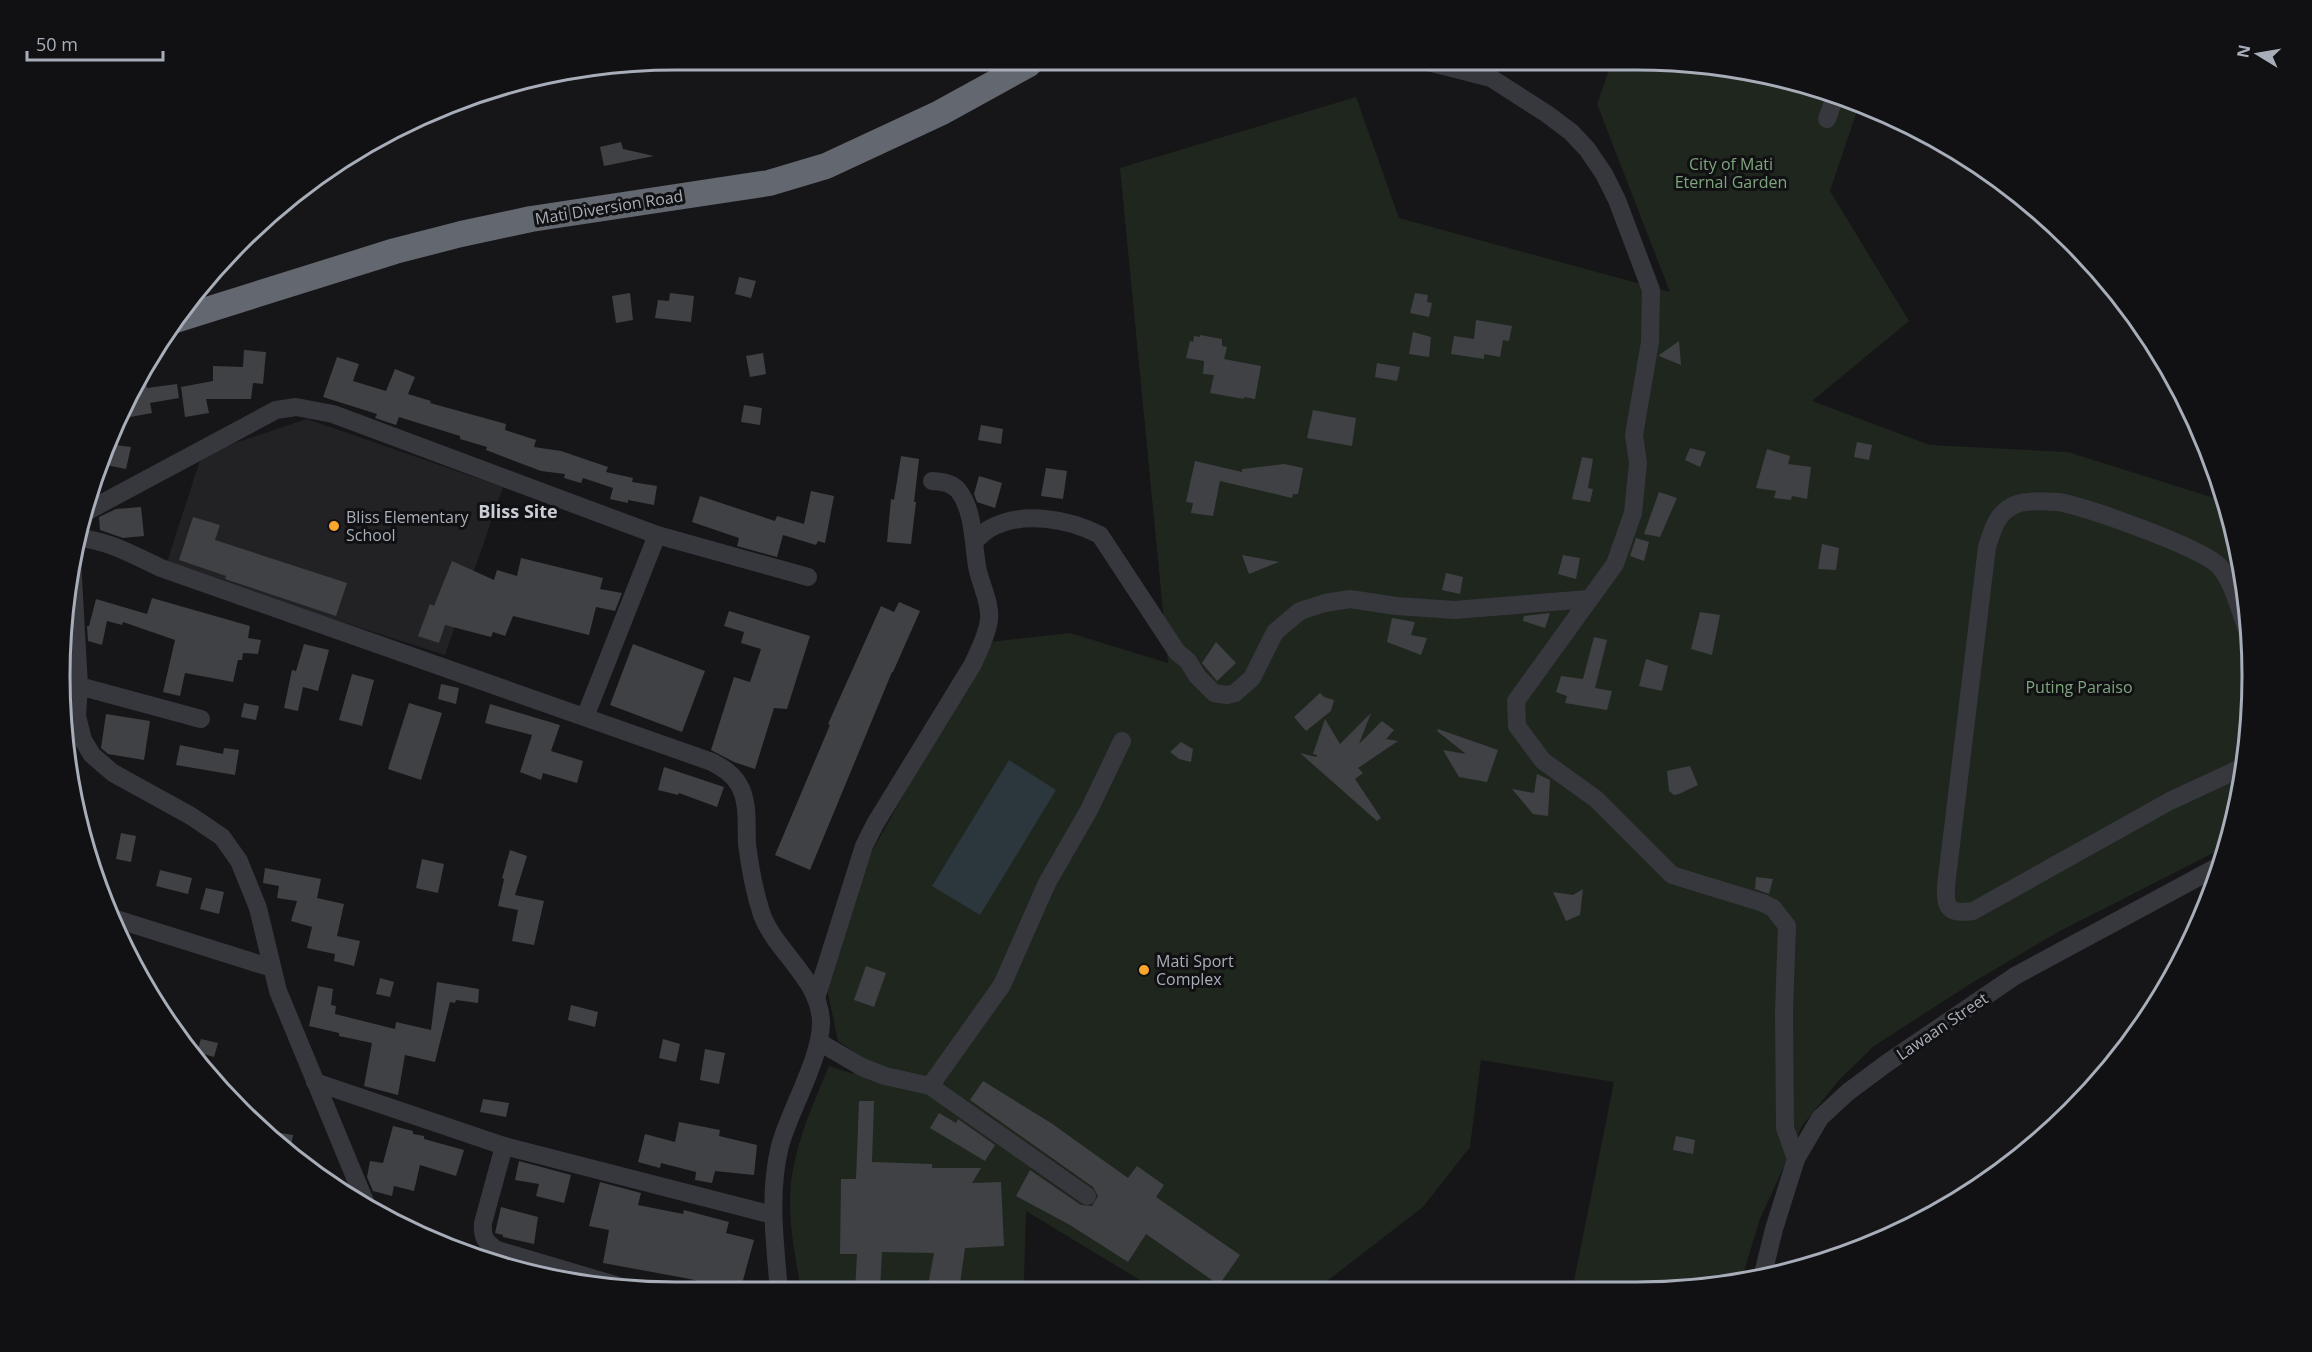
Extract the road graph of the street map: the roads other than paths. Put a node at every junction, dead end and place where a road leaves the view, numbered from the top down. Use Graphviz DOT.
graph roads {
  1 [pos="1018,70"];
  2 [pos="1460,70"];
  3 [pos="1833,104"];
  4 [pos="1827,119"];
  5 [pos="190,315"];
  6 [pos="932,482"];
  7 [pos="95,507"];
  8 [pos="657,535"];
  9 [pos="86,539"];
  10 [pos="975,541"];
  11 [pos="808,577"];
  12 [pos="1588,600"];
  13 [pos="2237,605"];
  14 [pos="75,609"];
  15 [pos="79,686"];
  16 [pos="585,717"];
  17 [pos="201,719"];
  18 [pos="1122,741"];
  19 [pos="2233,771"];
  20 [pos="2209,871"];
  21 [pos="123,921"];
  22 [pos="272,968"];
  23 [pos="816,998"];
  24 [pos="819,1042"];
  25 [pos="315,1082"];
  26 [pos="930,1086"];
  27 [pos="504,1146"];
  28 [pos="1796,1159"];
  29 [pos="361,1192"];
  30 [pos="1087,1196"];
  31 [pos="773,1215"];
  32 [pos="1765,1267"];
  33 [pos="571,1272"];
  34 [pos="778,1282"];
  1 -- 5 [label="highway, Mati Diversion Road"];
  2 -- 12 [label="street"];
  3 -- 4 [label="street"];
  6 -- 10 [label="street"];
  7 -- 8 [label="street"];
  8 -- 11 [label="street"];
  8 -- 16 [label="street"];
  9 -- 16 [label="street"];
  10 -- 12 [label="street"];
  10 -- 23 [label="street"];
  12 -- 28 [label="street"];
  13 -- 19 [label="street"];
  14 -- 15 [label="street"];
  15 -- 17 [label="street"];
  15 -- 22 [label="street"];
  16 -- 23 [label="street"];
  18 -- 26 [label="street"];
  20 -- 28 [label="street, Lawaan Street"];
  21 -- 22 [label="street"];
  22 -- 25 [label="street"];
  23 -- 24 [label="street"];
  24 -- 26 [label="street"];
  24 -- 31 [label="street"];
  25 -- 27 [label="street"];
  25 -- 29 [label="street"];
  26 -- 30 [label="street"];
  27 -- 31 [label="street"];
  27 -- 33 [label="street"];
  28 -- 32 [label="street, Lawaan Street"];
  31 -- 34 [label="street"];
}
